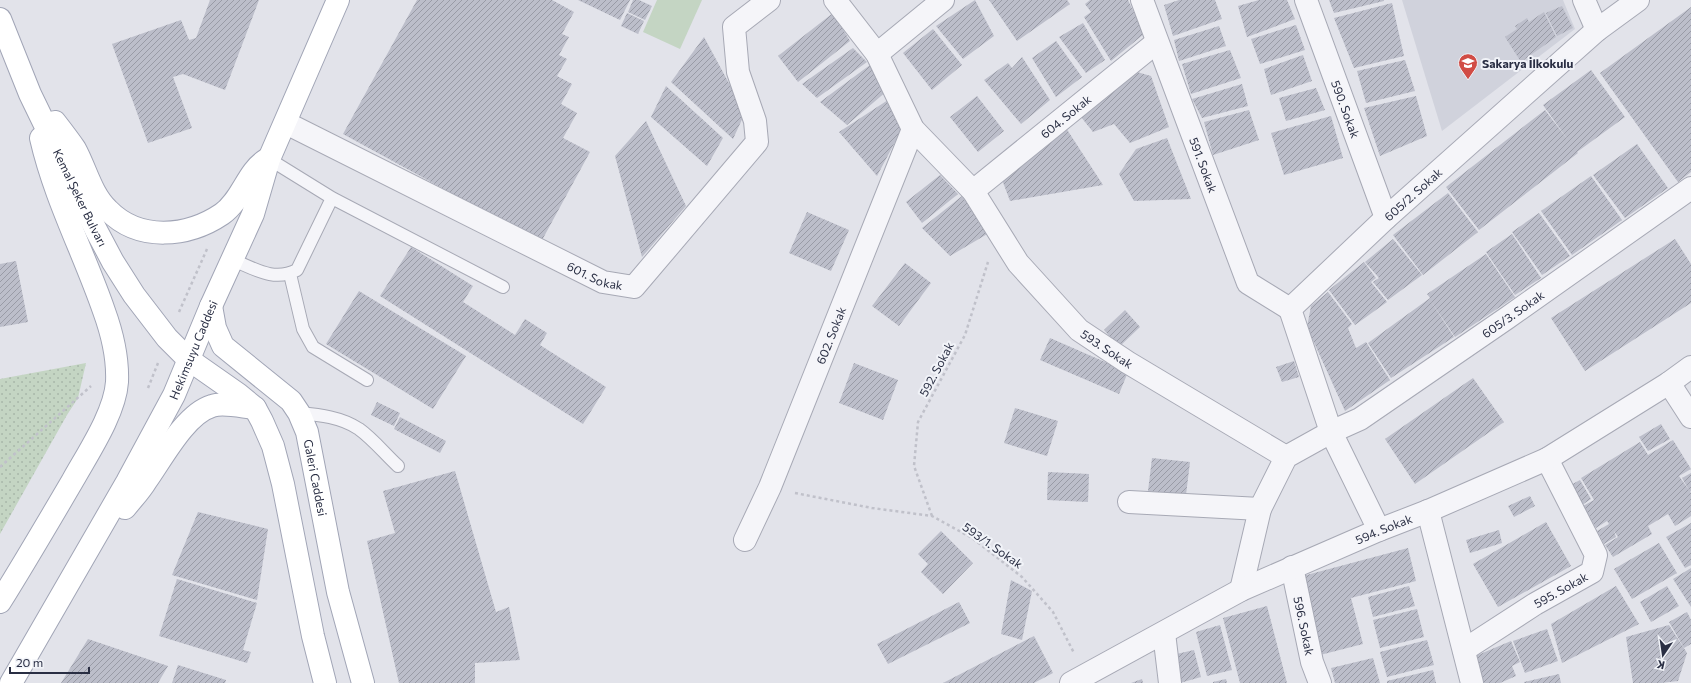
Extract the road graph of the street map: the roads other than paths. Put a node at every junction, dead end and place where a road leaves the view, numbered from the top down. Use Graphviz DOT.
graph roads {
  1 [pos="338,0"];
  2 [pos="769,0"];
  3 [pos="835,0"];
  4 [pos="943,0"];
  5 [pos="1142,0"];
  6 [pos="1306,0"];
  7 [pos="1584,0"];
  8 [pos="1638,0"];
  9 [pos="0,19"];
  10 [pos="1597,30"];
  11 [pos="1157,42"];
  12 [pos="877,54"];
  13 [pos="30,94"];
  14 [pos="286,123"];
  15 [pos="913,129"];
  16 [pos="269,159"];
  17 [pos="1691,188"];
  18 [pos="973,191"];
  19 [pos="332,198"];
  20 [pos="1386,218"];
  21 [pos="233,260"];
  22 [pos="290,274"];
  23 [pos="503,287"];
  24 [pos="211,306"];
  25 [pos="1290,309"];
  26 [pos="188,359"];
  27 [pos="1691,367"];
  28 [pos="367,380"];
  29 [pos="1669,383"];
  30 [pos="255,408"];
  31 [pos="299,413"];
  32 [pos="1691,417"];
  33 [pos="1331,432"];
  34 [pos="1286,457"];
  35 [pos="1547,459"];
  36 [pos="398,466"];
  37 [pos="1129,502"];
  38 [pos="1260,509"];
  39 [pos="1428,511"];
  40 [pos="1379,530"];
  41 [pos="99,532"];
  42 [pos="745,540"];
  43 [pos="1292,567"];
  44 [pos="1241,590"];
  45 [pos="0,602"];
  46 [pos="1164,633"];
  47 [pos="1464,650"];
  48 [pos="1078,679"];
  49 [pos="11,683"];
  50 [pos="325,683"];
  51 [pos="363,683"];
  52 [pos="1170,683"];
  53 [pos="1320,683"];
  54 [pos="1472,683"];
  1 -- 14 [label="main road, Hekimsuyu Caddesi"];
  2 -- 14 [label="street, 601. Sokak"];
  3 -- 12 [label="street, 593. Sokak"];
  4 -- 12 [label="street"];
  5 -- 11 [label="street, 591. Sokak"];
  6 -- 20 [label="street, 590. Sokak"];
  7 -- 10 [label="street"];
  8 -- 10 [label="street, 605/2. Sokak"];
  9 -- 13 [label="main road, Kemal Şeker Bulvarı"];
  10 -- 20 [label="street, 605/2. Sokak"];
  11 -- 18 [label="street, 604. Sokak"];
  11 -- 25 [label="street, 591. Sokak"];
  12 -- 15 [label="street, 593. Sokak"];
  13 -- 16 [label="main road"];
  13 -- 26 [label="main road, Kemal Şeker Bulvarı"];
  13 -- 45 [label="main road"];
  14 -- 16 [label="main road, Hekimsuyu Caddesi"];
  15 -- 18 [label="street, 593. Sokak"];
  15 -- 42 [label="street, 602. Sokak"];
  16 -- 19 [label="lane"];
  16 -- 21 [label="main road, Hekimsuyu Caddesi"];
  17 -- 33 [label="street, 605/3. Sokak"];
  18 -- 34 [label="street, 593. Sokak"];
  19 -- 22 [label="lane"];
  19 -- 23 [label="lane"];
  20 -- 25 [label="street, 605/2. Sokak"];
  21 -- 22 [label="lane"];
  21 -- 24 [label="main road, Hekimsuyu Caddesi"];
  22 -- 28 [label="lane"];
  24 -- 26 [label="main road, Hekimsuyu Caddesi"];
  24 -- 31 [label="main road, Galeri Caddesi"];
  25 -- 33 [label="street"];
  26 -- 30 [label="main road"];
  26 -- 41 [label="main road, Hekimsuyu Caddesi"];
  27 -- 29 [label="street, 594. Sokak"];
  29 -- 32 [label="street"];
  29 -- 35 [label="street, 594. Sokak"];
  30 -- 41 [label="main road"];
  30 -- 50 [label="main road"];
  31 -- 36 [label="lane"];
  31 -- 51 [label="main road, Galeri Caddesi"];
  33 -- 34 [label="street, 605/3. Sokak"];
  33 -- 40 [label="street"];
  34 -- 38 [label="street"];
  35 -- 39 [label="street, 594. Sokak"];
  35 -- 47 [label="street, 595. Sokak"];
  37 -- 38 [label="street"];
  38 -- 44 [label="street"];
  39 -- 40 [label="street, 594. Sokak"];
  39 -- 47 [label="street"];
  40 -- 43 [label="street, 594. Sokak"];
  41 -- 49 [label="main road, Hekimsuyu Caddesi"];
  43 -- 44 [label="street, 594. Sokak"];
  43 -- 53 [label="street, 596. Sokak"];
  44 -- 46 [label="street, 594. Sokak"];
  46 -- 48 [label="street, 594. Sokak"];
  46 -- 52 [label="street"];
  47 -- 54 [label="street"];
}
